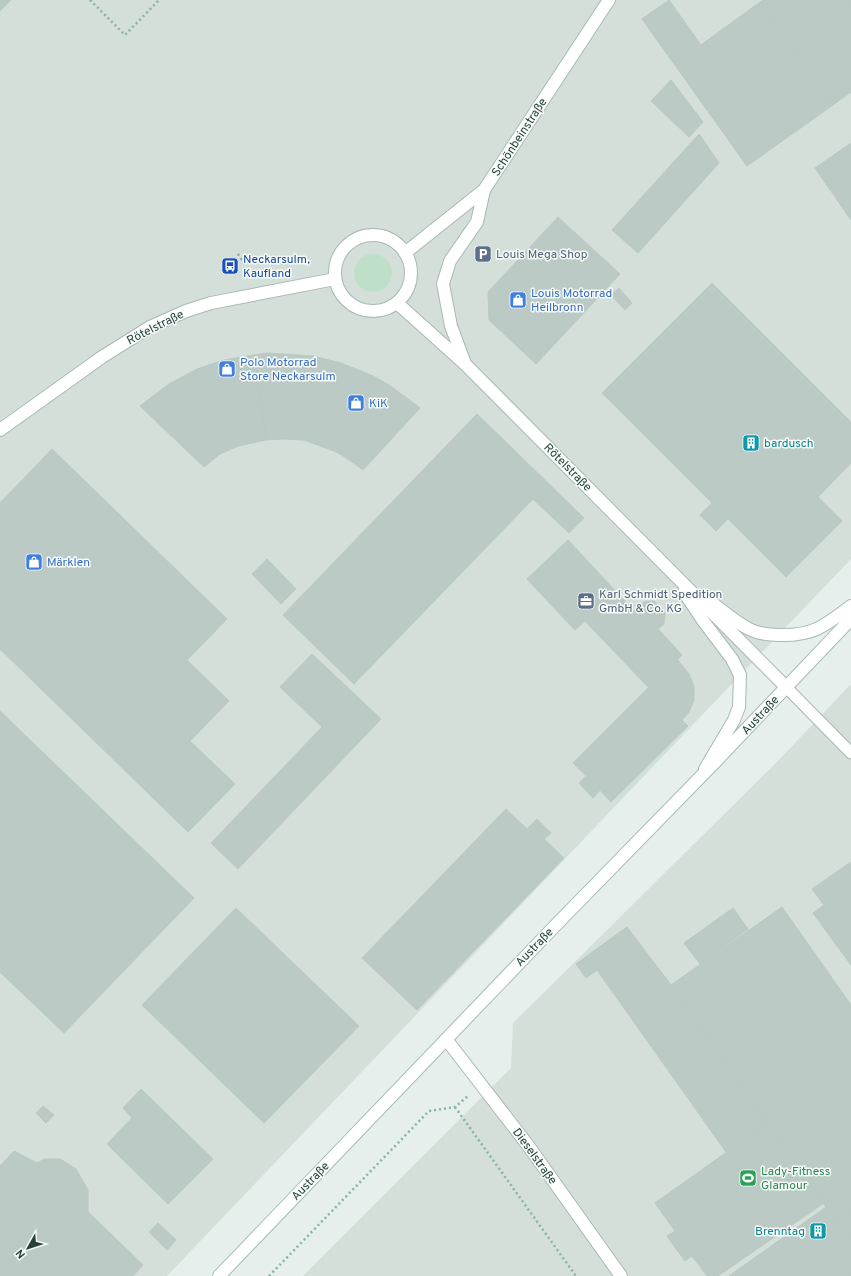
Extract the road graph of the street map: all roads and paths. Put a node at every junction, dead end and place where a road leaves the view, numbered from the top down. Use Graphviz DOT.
graph roads {
  1 [pos="90,0"];
  2 [pos="158,0"];
  3 [pos="609,0"];
  4 [pos="484,190"];
  5 [pos="405,253"];
  6 [pos="238,254"];
  7 [pos="245,265"];
  8 [pos="335,279"];
  9 [pos="397,303"];
  10 [pos="465,364"];
  11 [pos="0,430"];
  12 [pos="671,571"];
  13 [pos="680,580"];
  14 [pos="851,606"];
  15 [pos="851,619"];
  16 [pos="786,687"];
  17 [pos="851,753"];
  18 [pos="699,778"];
  19 [pos="446,1039"];
  20 [pos="482,1085"];
  21 [pos="455,1107"];
  22 [pos="218,1276"];
  23 [pos="269,1276"];
  24 [pos="576,1276"];
  25 [pos="621,1276"];
  1 -- 2 [label="path"];
  3 -- 4 [label="street, Schönbeinstraße"];
  4 -- 5 [label="street, Schönbeinstraße"];
  4 -- 10 [label="street, Rötelstraße"];
  5 -- 8 [label="street"];
  5 -- 9 [label="street"];
  6 -- 7 [label="path"];
  8 -- 9 [label="street"];
  8 -- 11 [label="street, Rötelstraße"];
  9 -- 10 [label="street, Rötelstraße"];
  10 -- 12 [label="street, Rötelstraße"];
  12 -- 13 [label="street, Rötelstraße"];
  12 -- 18 [label="street, Rötelstraße"];
  13 -- 14 [label="street, Rötelstraße"];
  13 -- 16 [label="street, Rötelstraße"];
  15 -- 16 [label="street, Austraße"];
  16 -- 17 [label="lane"];
  16 -- 18 [label="street, Austraße"];
  18 -- 19 [label="street, Austraße"];
  19 -- 20 [label="street, Dieselstraße"];
  19 -- 22 [label="street, Austraße"];
  20 -- 21 [label="path"];
  20 -- 25 [label="street, Dieselstraße"];
  21 -- 23 [label="path"];
  21 -- 24 [label="path"];
}
